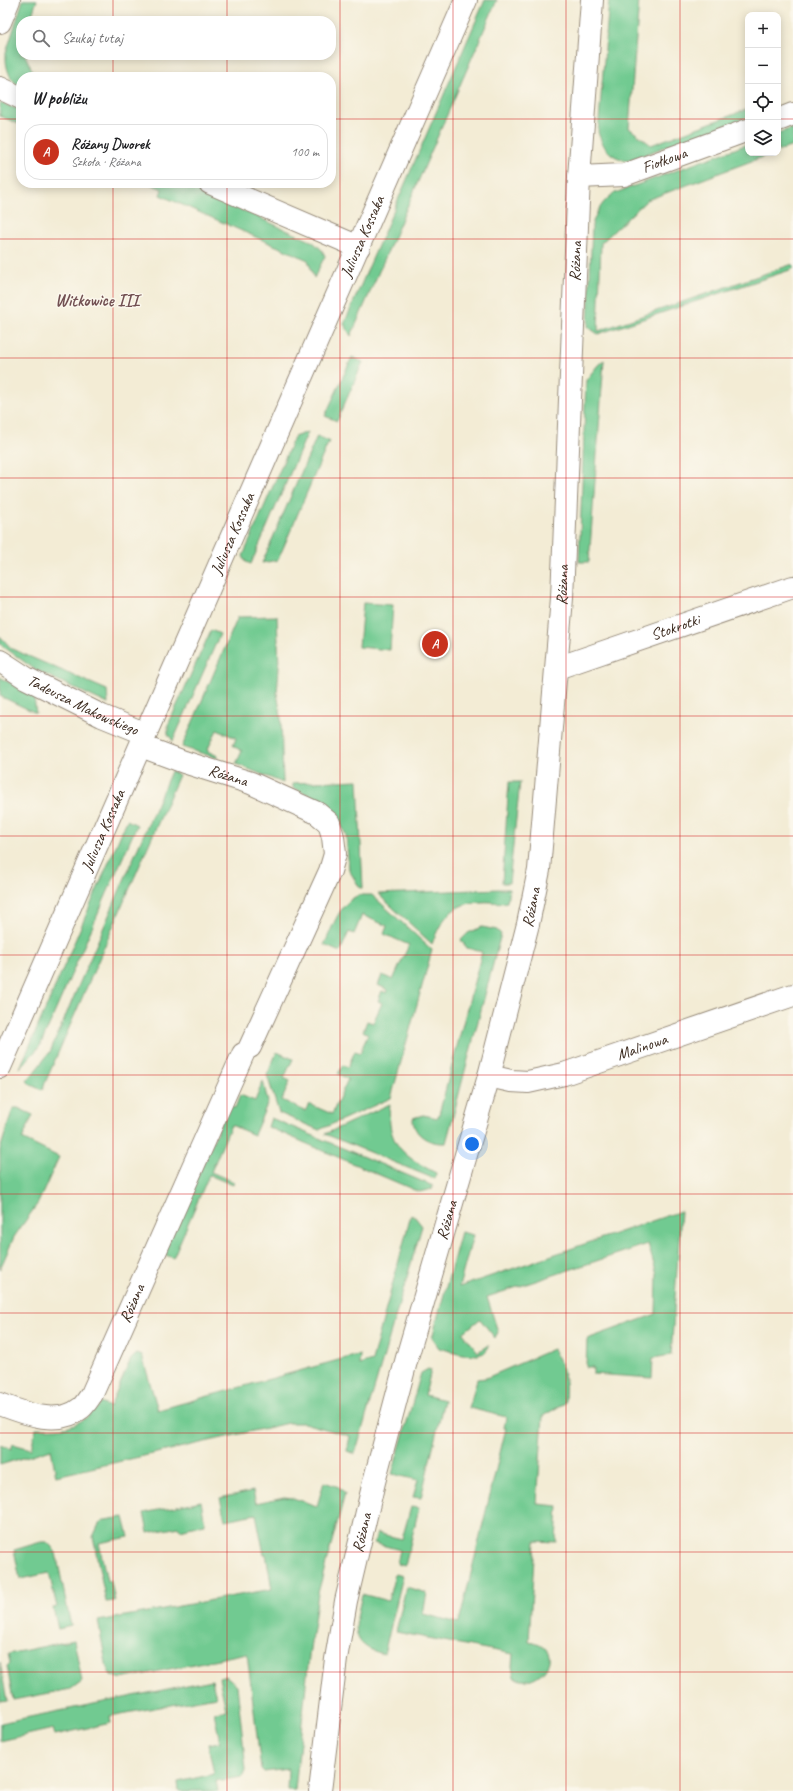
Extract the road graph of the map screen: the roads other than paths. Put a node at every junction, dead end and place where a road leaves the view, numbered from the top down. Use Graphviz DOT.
graph roads {
  1 [pos="9,0"];
  2 [pos="466,0"];
  3 [pos="592,0"];
  4 [pos="0,22"];
  5 [pos="0,88"];
  6 [pos="16,96"];
  7 [pos="793,114"];
  8 [pos="781,119"];
  9 [pos="745,131"];
  10 [pos="579,177"];
  11 [pos="222,188"];
  12 [pos="359,247"];
  13 [pos="793,587"];
  14 [pos="0,661"];
  15 [pos="557,668"];
  16 [pos="143,740"];
  17 [pos="793,995"];
  18 [pos="0,1067"];
  19 [pos="489,1076"];
  20 [pos="0,1404"];
  21 [pos="320,1791"];
  1 -- 4 [label="street"];
  2 -- 12 [label="street, Juliusza Kossaka"];
  3 -- 10 [label="street, Różana"];
  5 -- 6 [label="street"];
  7 -- 8 [label="street"];
  9 -- 10 [label="street, Fiołkowa"];
  10 -- 15 [label="street, Różana"];
  11 -- 12 [label="street"];
  12 -- 16 [label="street, Juliusza Kossaka"];
  13 -- 15 [label="street, Stokrotki"];
  14 -- 16 [label="street, Tadeusza Makowskiego"];
  15 -- 19 [label="street, Różana"];
  16 -- 18 [label="street, Juliusza Kossaka"];
  16 -- 20 [label="street, Różana"];
  17 -- 19 [label="street, Malinowa"];
  19 -- 21 [label="street, Różana"];
}
